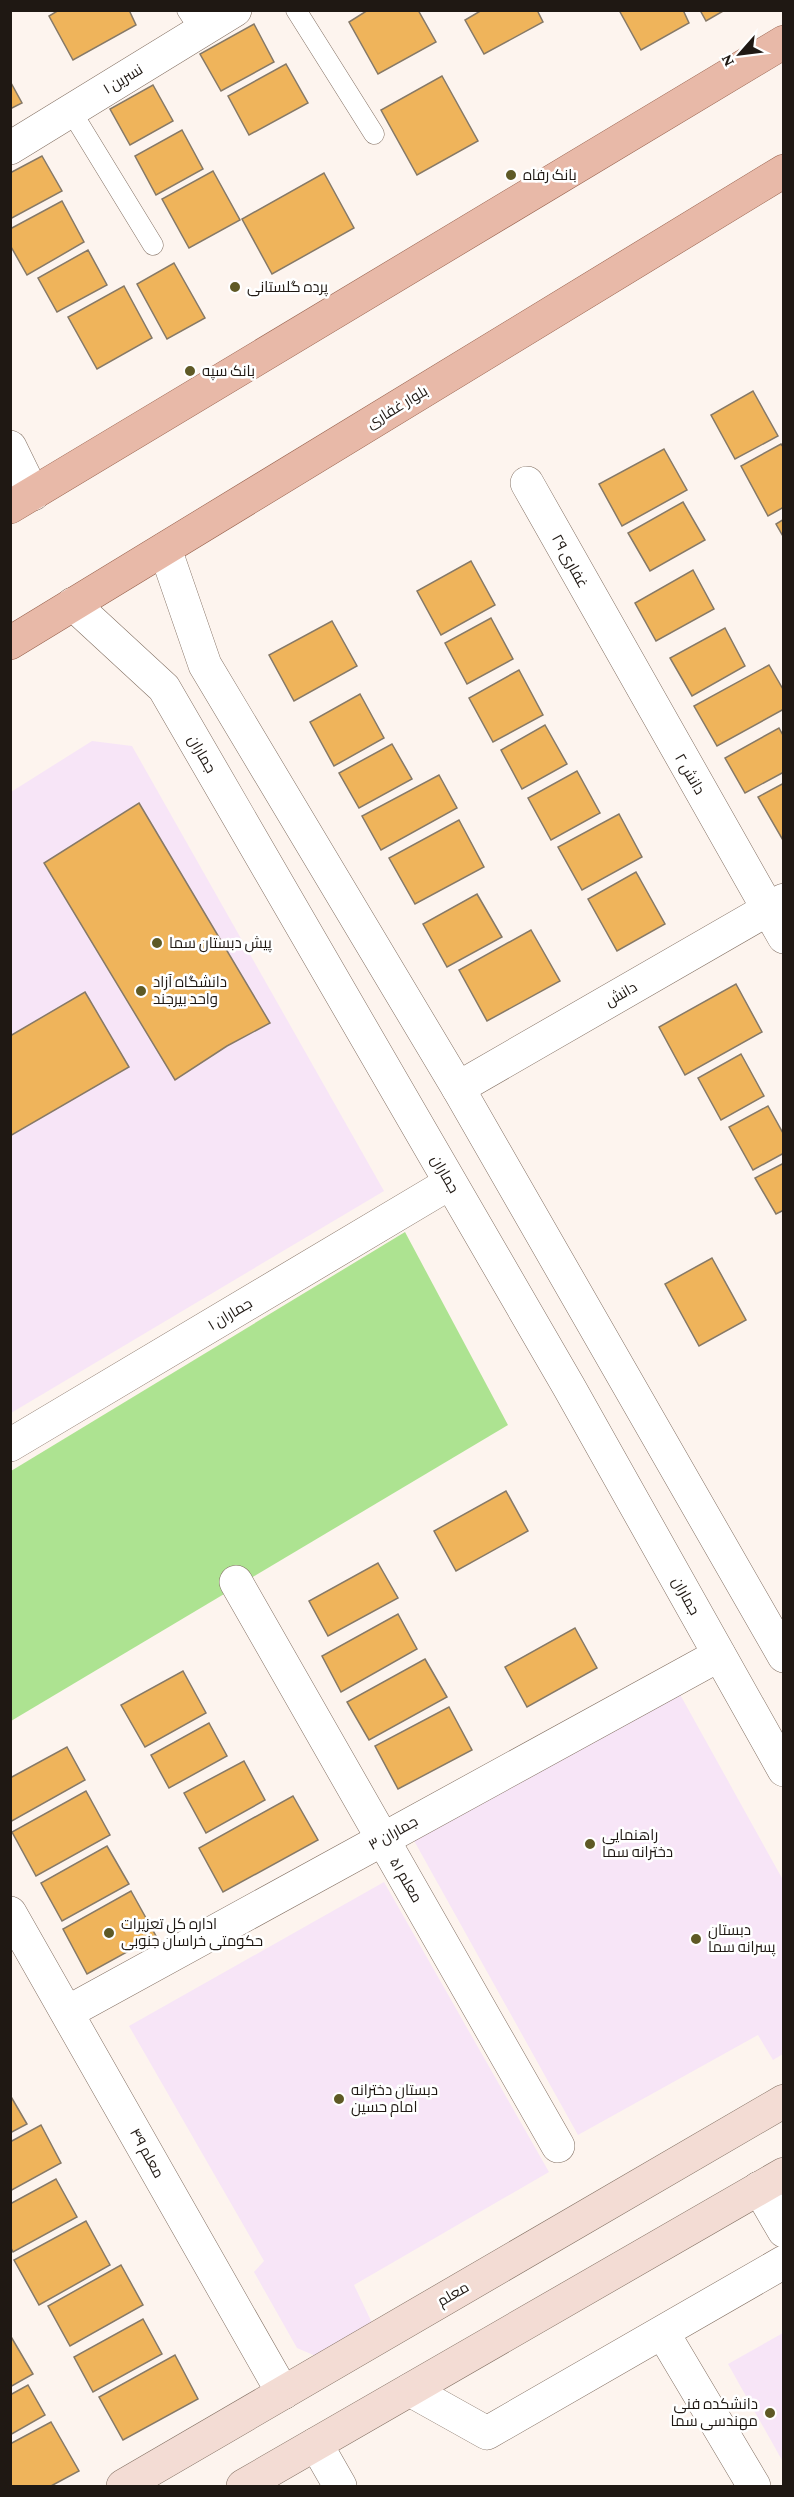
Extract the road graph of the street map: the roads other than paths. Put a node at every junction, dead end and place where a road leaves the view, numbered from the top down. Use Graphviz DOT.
graph roads {
  1 [pos="235,10"];
  2 [pos="296,10"];
  3 [pos="194,21"];
  4 [pos="783,42"];
  5 [pos="71,111"];
  6 [pos="374,134"];
  7 [pos="10,147"];
  8 [pos="780,181"];
  9 [pos="153,245"];
  10 [pos="10,447"];
  11 [pos="526,483"];
  12 [pos="22,500"];
  13 [pos="165,549"];
  14 [pos="73,604"];
  15 [pos="613,638"];
  16 [pos="10,642"];
  17 [pos="250,740"];
  18 [pos="208,765"];
  19 [pos="775,905"];
  20 [pos="783,937"];
  21 [pos="458,1089"];
  22 [pos="450,1183"];
  23 [pos="10,1445"];
  24 [pos="236,1582"];
  25 [pos="719,1655"];
  26 [pos="783,1656"];
  27 [pos="783,1770"];
  28 [pos="383,1839"];
  29 [pos="10,1913"];
  30 [pos="68,2012"];
  31 [pos="783,2100"];
  32 [pos="558,2146"];
  33 [pos="771,2181"];
  34 [pos="783,2231"];
  35 [pos="783,2262"];
  36 [pos="663,2333"];
  37 [pos="410,2390"];
  38 [pos="283,2393"];
  39 [pos="316,2444"];
  40 [pos="123,2487"];
  41 [pos="243,2487"];
  42 [pos="340,2487"];
  43 [pos="754,2487"];
  1 -- 3 [label="street, نسرین ۱"];
  2 -- 6 [label="lane"];
  3 -- 5 [label="street, نسرین ۱"];
  4 -- 12 [label="main road"];
  5 -- 7 [label="street, نسرین ۱"];
  5 -- 9 [label="lane"];
  8 -- 13 [label="main road, بلوار غفاری"];
  10 -- 12 [label="street"];
  11 -- 15 [label="street, غفاری ۲۹"];
  13 -- 14 [label="main road, بلوار غفاری"];
  13 -- 17 [label="street"];
  14 -- 16 [label="main road, بلوار غفاری"];
  14 -- 18 [label="street, جماران"];
  15 -- 19 [label="street, دانش ۲"];
  17 -- 18 [label="street"];
  17 -- 21 [label="street"];
  18 -- 22 [label="street, جماران"];
  19 -- 20 [label="street, دانش ۲"];
  19 -- 21 [label="street, دانش"];
  21 -- 26 [label="street"];
  22 -- 23 [label="street, جماران ۱"];
  22 -- 25 [label="street, جماران"];
  24 -- 28 [label="street, معلم ۵۱"];
  25 -- 27 [label="street, جماران"];
  25 -- 28 [label="street, جماران ۳"];
  28 -- 30 [label="street, جماران ۳"];
  28 -- 32 [label="street, معلم ۵۱"];
  29 -- 30 [label="street, معلم ۴۹"];
  30 -- 38 [label="street, معلم ۴۹"];
  31 -- 38 [label="main road, معلم"];
  33 -- 34 [label="street"];
  33 -- 37 [label="main road"];
  35 -- 36 [label="street"];
  36 -- 37 [label="street"];
  36 -- 43 [label="street"];
  37 -- 39 [label="main road"];
  38 -- 40 [label="main road, معلم"];
  39 -- 41 [label="main road"];
  39 -- 42 [label="street"];
}
